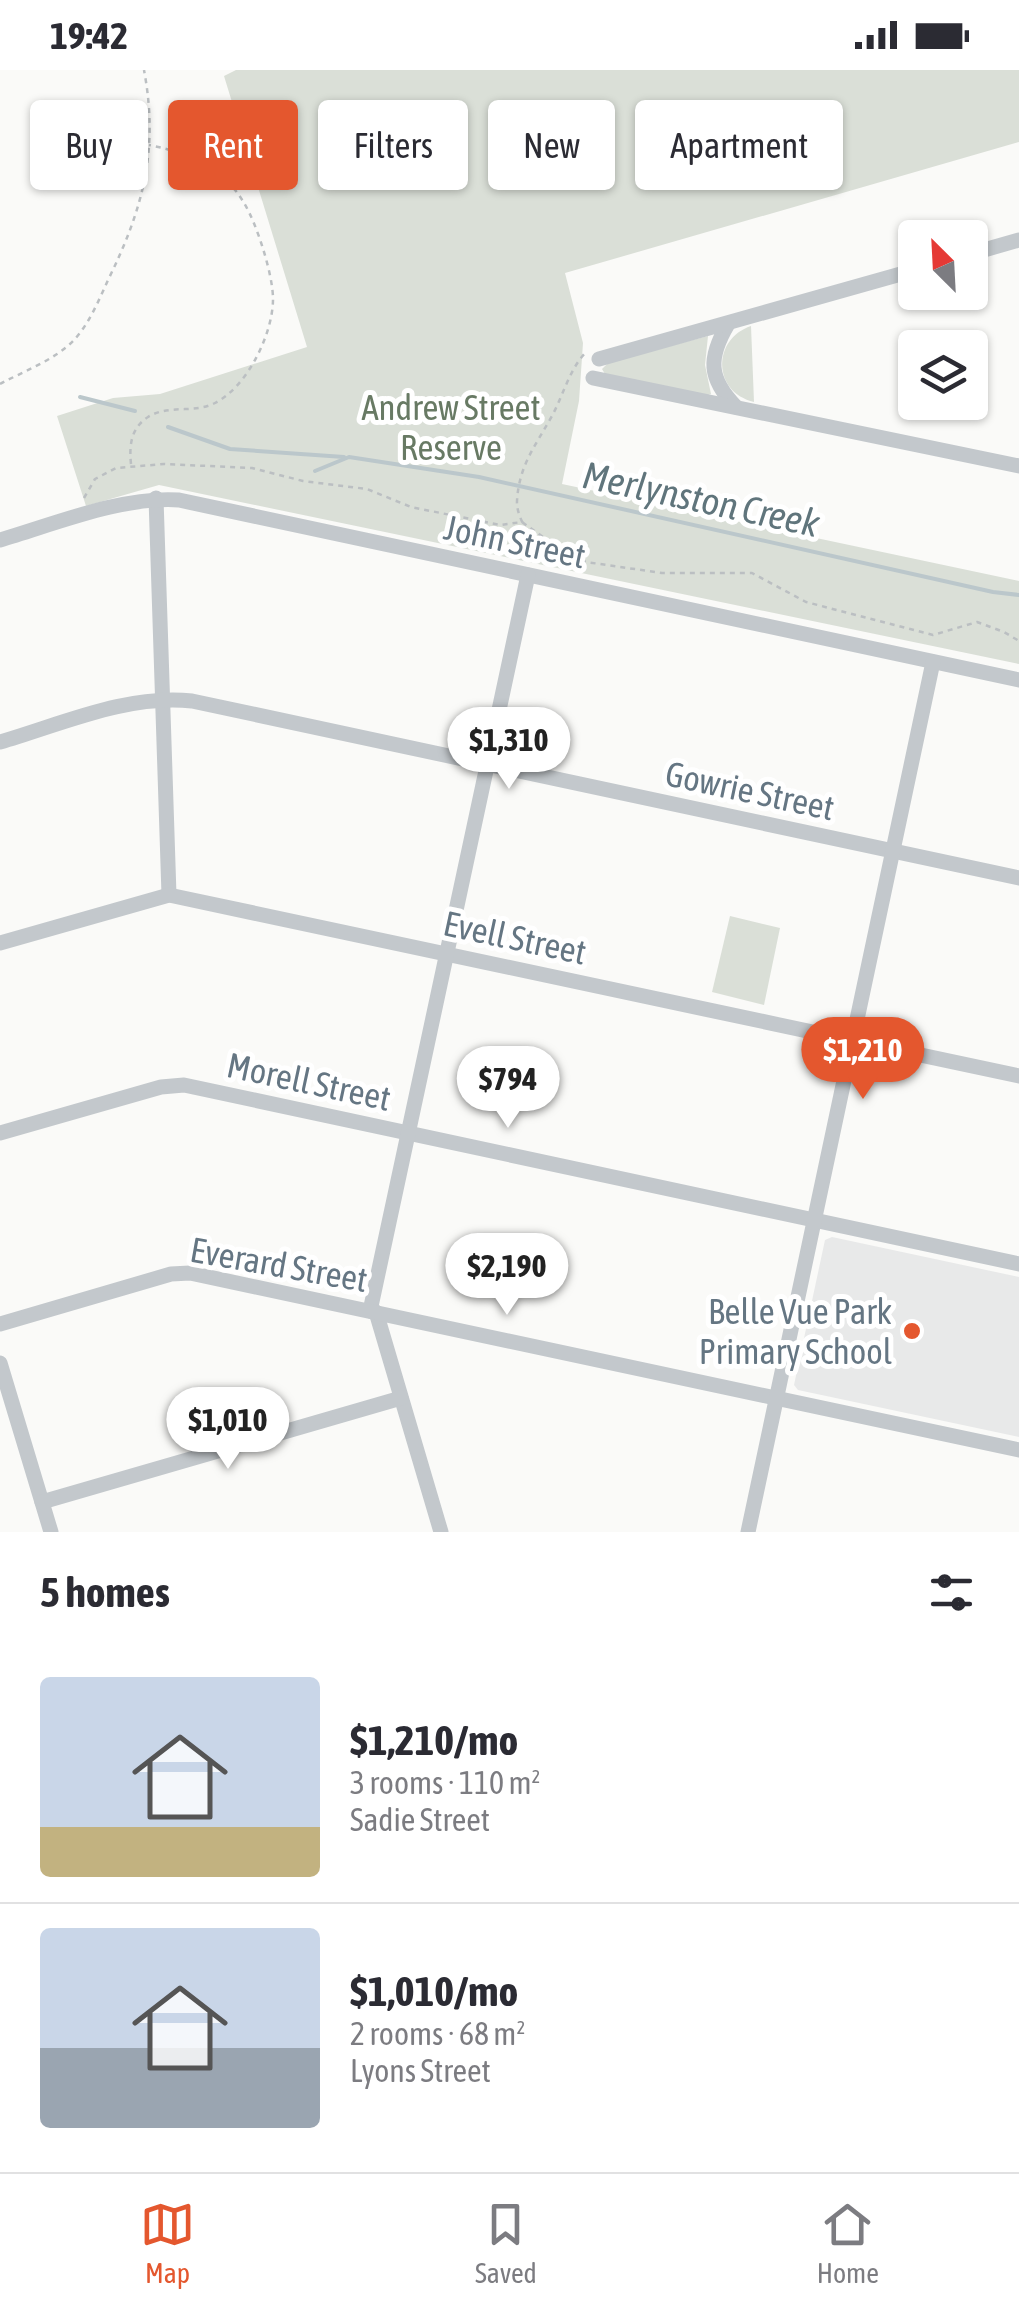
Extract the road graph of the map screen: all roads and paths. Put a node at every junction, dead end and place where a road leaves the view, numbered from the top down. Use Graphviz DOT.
graph roads {
  1 [pos="144,70"];
  2 [pos="149,145"];
  3 [pos="1019,240"];
  4 [pos="988,249"];
  5 [pos="898,275"];
  6 [pos="728,324"];
  7 [pos="593,355"];
  8 [pos="593,378"];
  9 [pos="0,384"];
  10 [pos="736,408"];
  11 [pos="131,466"];
  12 [pos="1019,466"];
  13 [pos="156,498"];
  14 [pos="81,502"];
  15 [pos="522,522"];
  16 [pos="0,540"];
  17 [pos="528,575"];
  18 [pos="1019,641"];
  19 [pos="932,662"];
  20 [pos="1019,680"];
  21 [pos="163,699"];
  22 [pos="0,742"];
  23 [pos="488,764"];
  24 [pos="894,851"];
  25 [pos="1019,878"];
  26 [pos="169,895"];
  27 [pos="0,943"];
  28 [pos="447,953"];
  29 [pos="853,1041"];
  30 [pos="1019,1076"];
  31 [pos="408,1132"];
  32 [pos="0,1133"];
  33 [pos="815,1220"];
  34 [pos="1019,1264"];
  35 [pos="373,1312"];
  36 [pos="0,1324"];
  37 [pos="0,1362"];
  38 [pos="402,1398"];
  39 [pos="777,1398"];
  40 [pos="1019,1450"];
  41 [pos="42,1502"];
  42 [pos="51,1532"];
  43 [pos="442,1532"];
  44 [pos="748,1532"];
  1 -- 2 [label="path"];
  2 -- 9 [label="path"];
  2 -- 11 [label="path"];
  3 -- 4 [label="street"];
  5 -- 6 [label="street"];
  6 -- 7 [label="street"];
  6 -- 10 [label="street"];
  7 -- 15 [label="path"];
  8 -- 10 [label="street"];
  10 -- 12 [label="street"];
  11 -- 14 [label="path"];
  11 -- 15 [label="path"];
  13 -- 16 [label="street, John Street"];
  13 -- 17 [label="street, John Street"];
  13 -- 21 [label="street"];
  15 -- 17 [label="path"];
  15 -- 18 [label="path"];
  17 -- 19 [label="street, John Street"];
  17 -- 23 [label="street"];
  19 -- 20 [label="street, John Street"];
  19 -- 24 [label="street"];
  21 -- 22 [label="street, Gowrie Street"];
  21 -- 23 [label="street, Gowrie Street"];
  21 -- 26 [label="street"];
  23 -- 24 [label="street, Gowrie Street"];
  23 -- 28 [label="street"];
  24 -- 25 [label="street, Gowrie Street"];
  24 -- 29 [label="street"];
  26 -- 27 [label="street, Evell Street"];
  26 -- 28 [label="street, Evell Street"];
  28 -- 29 [label="street, Evell Street"];
  28 -- 31 [label="street"];
  29 -- 30 [label="street, Evell Street"];
  29 -- 33 [label="street"];
  31 -- 32 [label="street, Morell Street"];
  31 -- 33 [label="street, Morell Street"];
  31 -- 35 [label="street"];
  33 -- 34 [label="street, Morell Street"];
  33 -- 39 [label="street"];
  35 -- 36 [label="street, Everard Street"];
  35 -- 38 [label="street"];
  35 -- 39 [label="street, Everard Street"];
  37 -- 41 [label="street"];
  38 -- 41 [label="street"];
  38 -- 43 [label="street"];
  39 -- 40 [label="street, Everard Street"];
  39 -- 44 [label="street"];
  41 -- 42 [label="street"];
}
